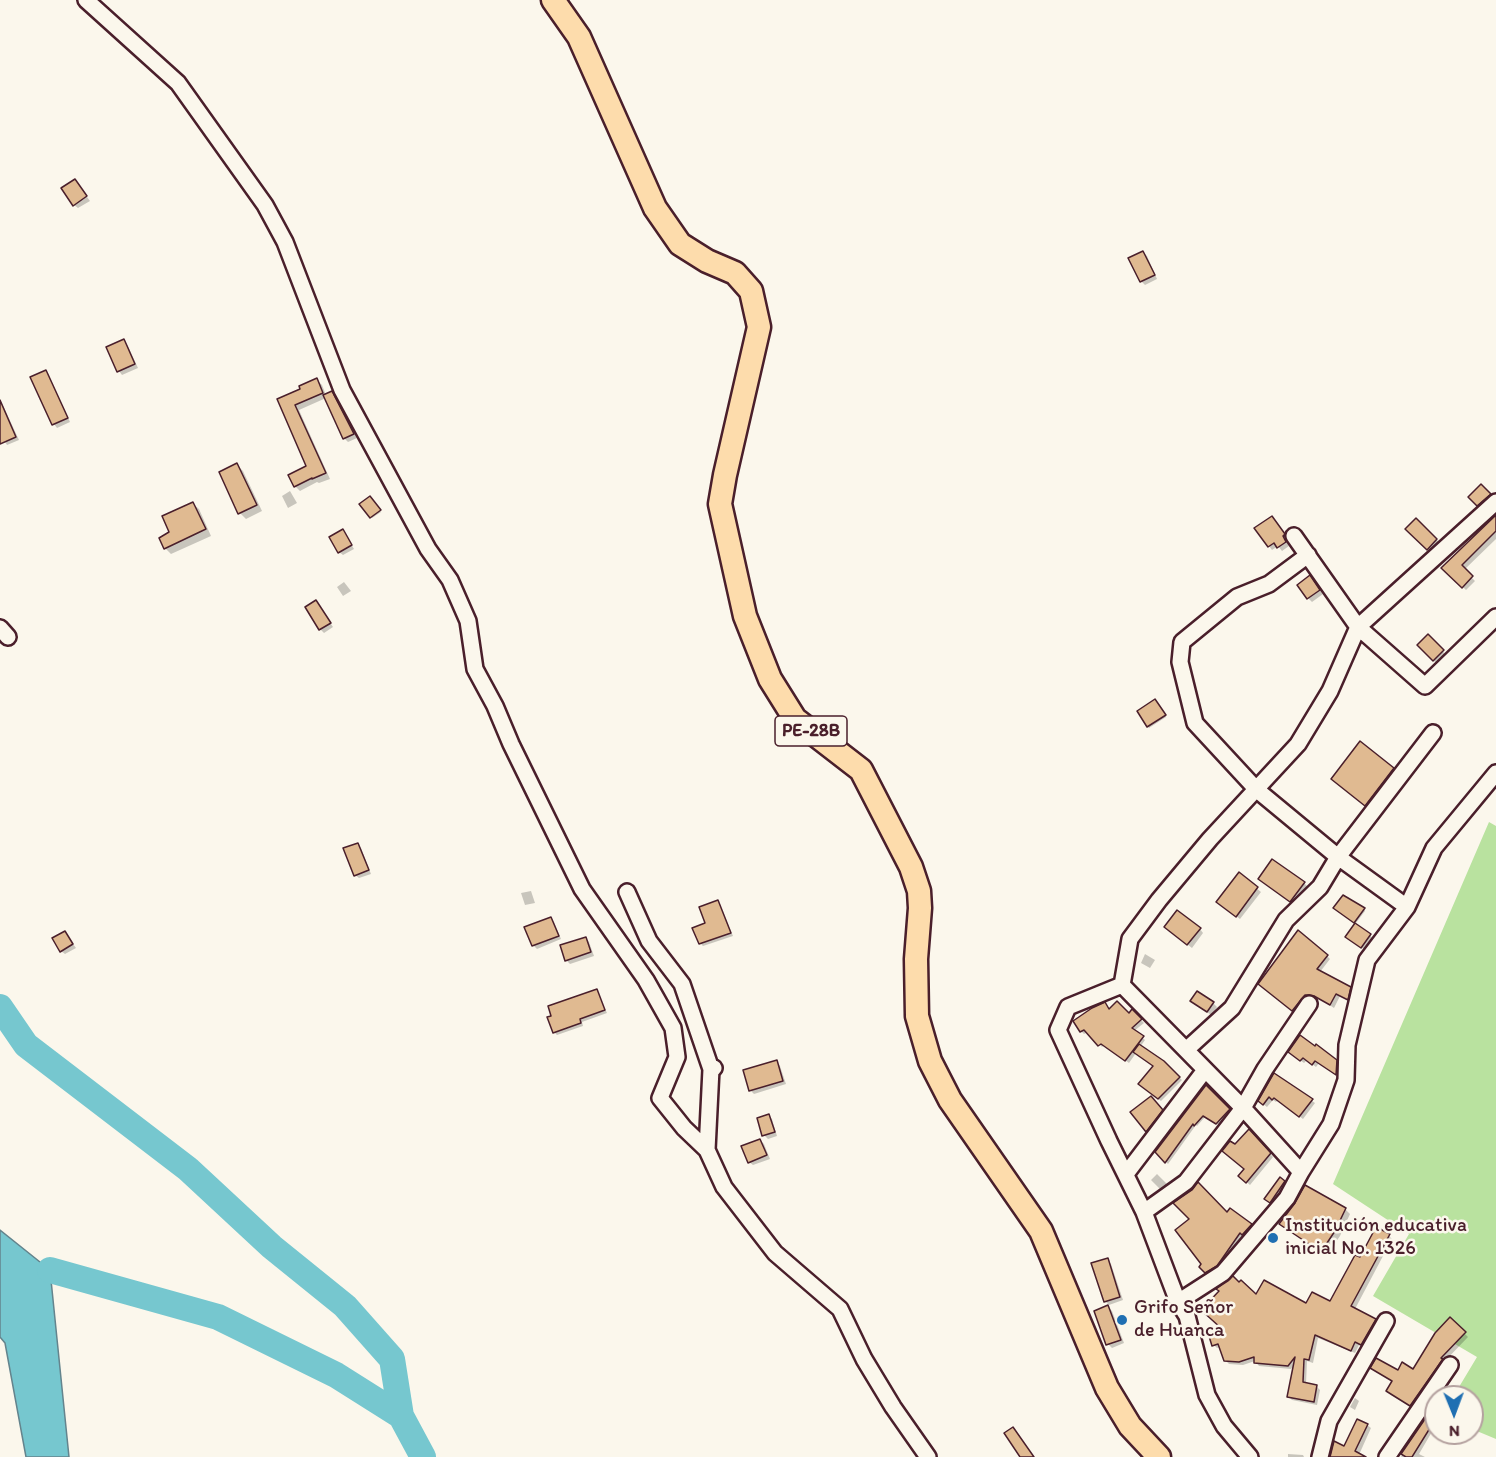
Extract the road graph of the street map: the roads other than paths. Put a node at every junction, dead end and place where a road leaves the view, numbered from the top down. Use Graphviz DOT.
graph roads {
  1 [pos="86,0"];
  2 [pos="553,0"];
  3 [pos="1496,502"];
  4 [pos="1294,536"];
  5 [pos="1308,555"];
  6 [pos="1496,617"];
  7 [pos="1358,627"];
  8 [pos="1433,733"];
  9 [pos="1496,773"];
  10 [pos="1257,790"];
  11 [pos="1338,857"];
  12 [pos="627,892"];
  13 [pos="1407,907"];
  14 [pos="1122,985"];
  15 [pos="1309,1004"];
  16 [pos="1186,1050"];
  17 [pos="1205,1070"];
  18 [pos="1243,1108"];
  19 [pos="707,1150"];
  20 [pos="1301,1172"];
  21 [pos="1126,1173"];
  22 [pos="1144,1212"];
  23 [pos="1178,1302"];
  24 [pos="1386,1321"];
  25 [pos="1450,1365"];
  26 [pos="928,1457"];
  27 [pos="1159,1457"];
  28 [pos="1250,1457"];
  29 [pos="1320,1457"];
  30 [pos="1387,1457"];
  1 -- 19 [label="street"];
  2 -- 27 [label="highway, PE-28B"];
  3 -- 7 [label="street"];
  4 -- 5 [label="street"];
  5 -- 7 [label="street"];
  5 -- 10 [label="street"];
  6 -- 7 [label="street"];
  7 -- 10 [label="street"];
  8 -- 11 [label="street"];
  9 -- 13 [label="street"];
  10 -- 11 [label="street"];
  10 -- 14 [label="street"];
  11 -- 13 [label="street"];
  11 -- 16 [label="street"];
  12 -- 19 [label="street"];
  13 -- 20 [label="street"];
  14 -- 16 [label="street"];
  14 -- 21 [label="street"];
  15 -- 18 [label="street"];
  16 -- 17 [label="street"];
  17 -- 18 [label="street"];
  17 -- 21 [label="street"];
  18 -- 20 [label="street"];
  18 -- 22 [label="street"];
  19 -- 26 [label="street"];
  20 -- 23 [label="street"];
  21 -- 22 [label="street"];
  22 -- 23 [label="street"];
  23 -- 28 [label="street"];
  24 -- 29 [label="street"];
  25 -- 30 [label="street"];
}
